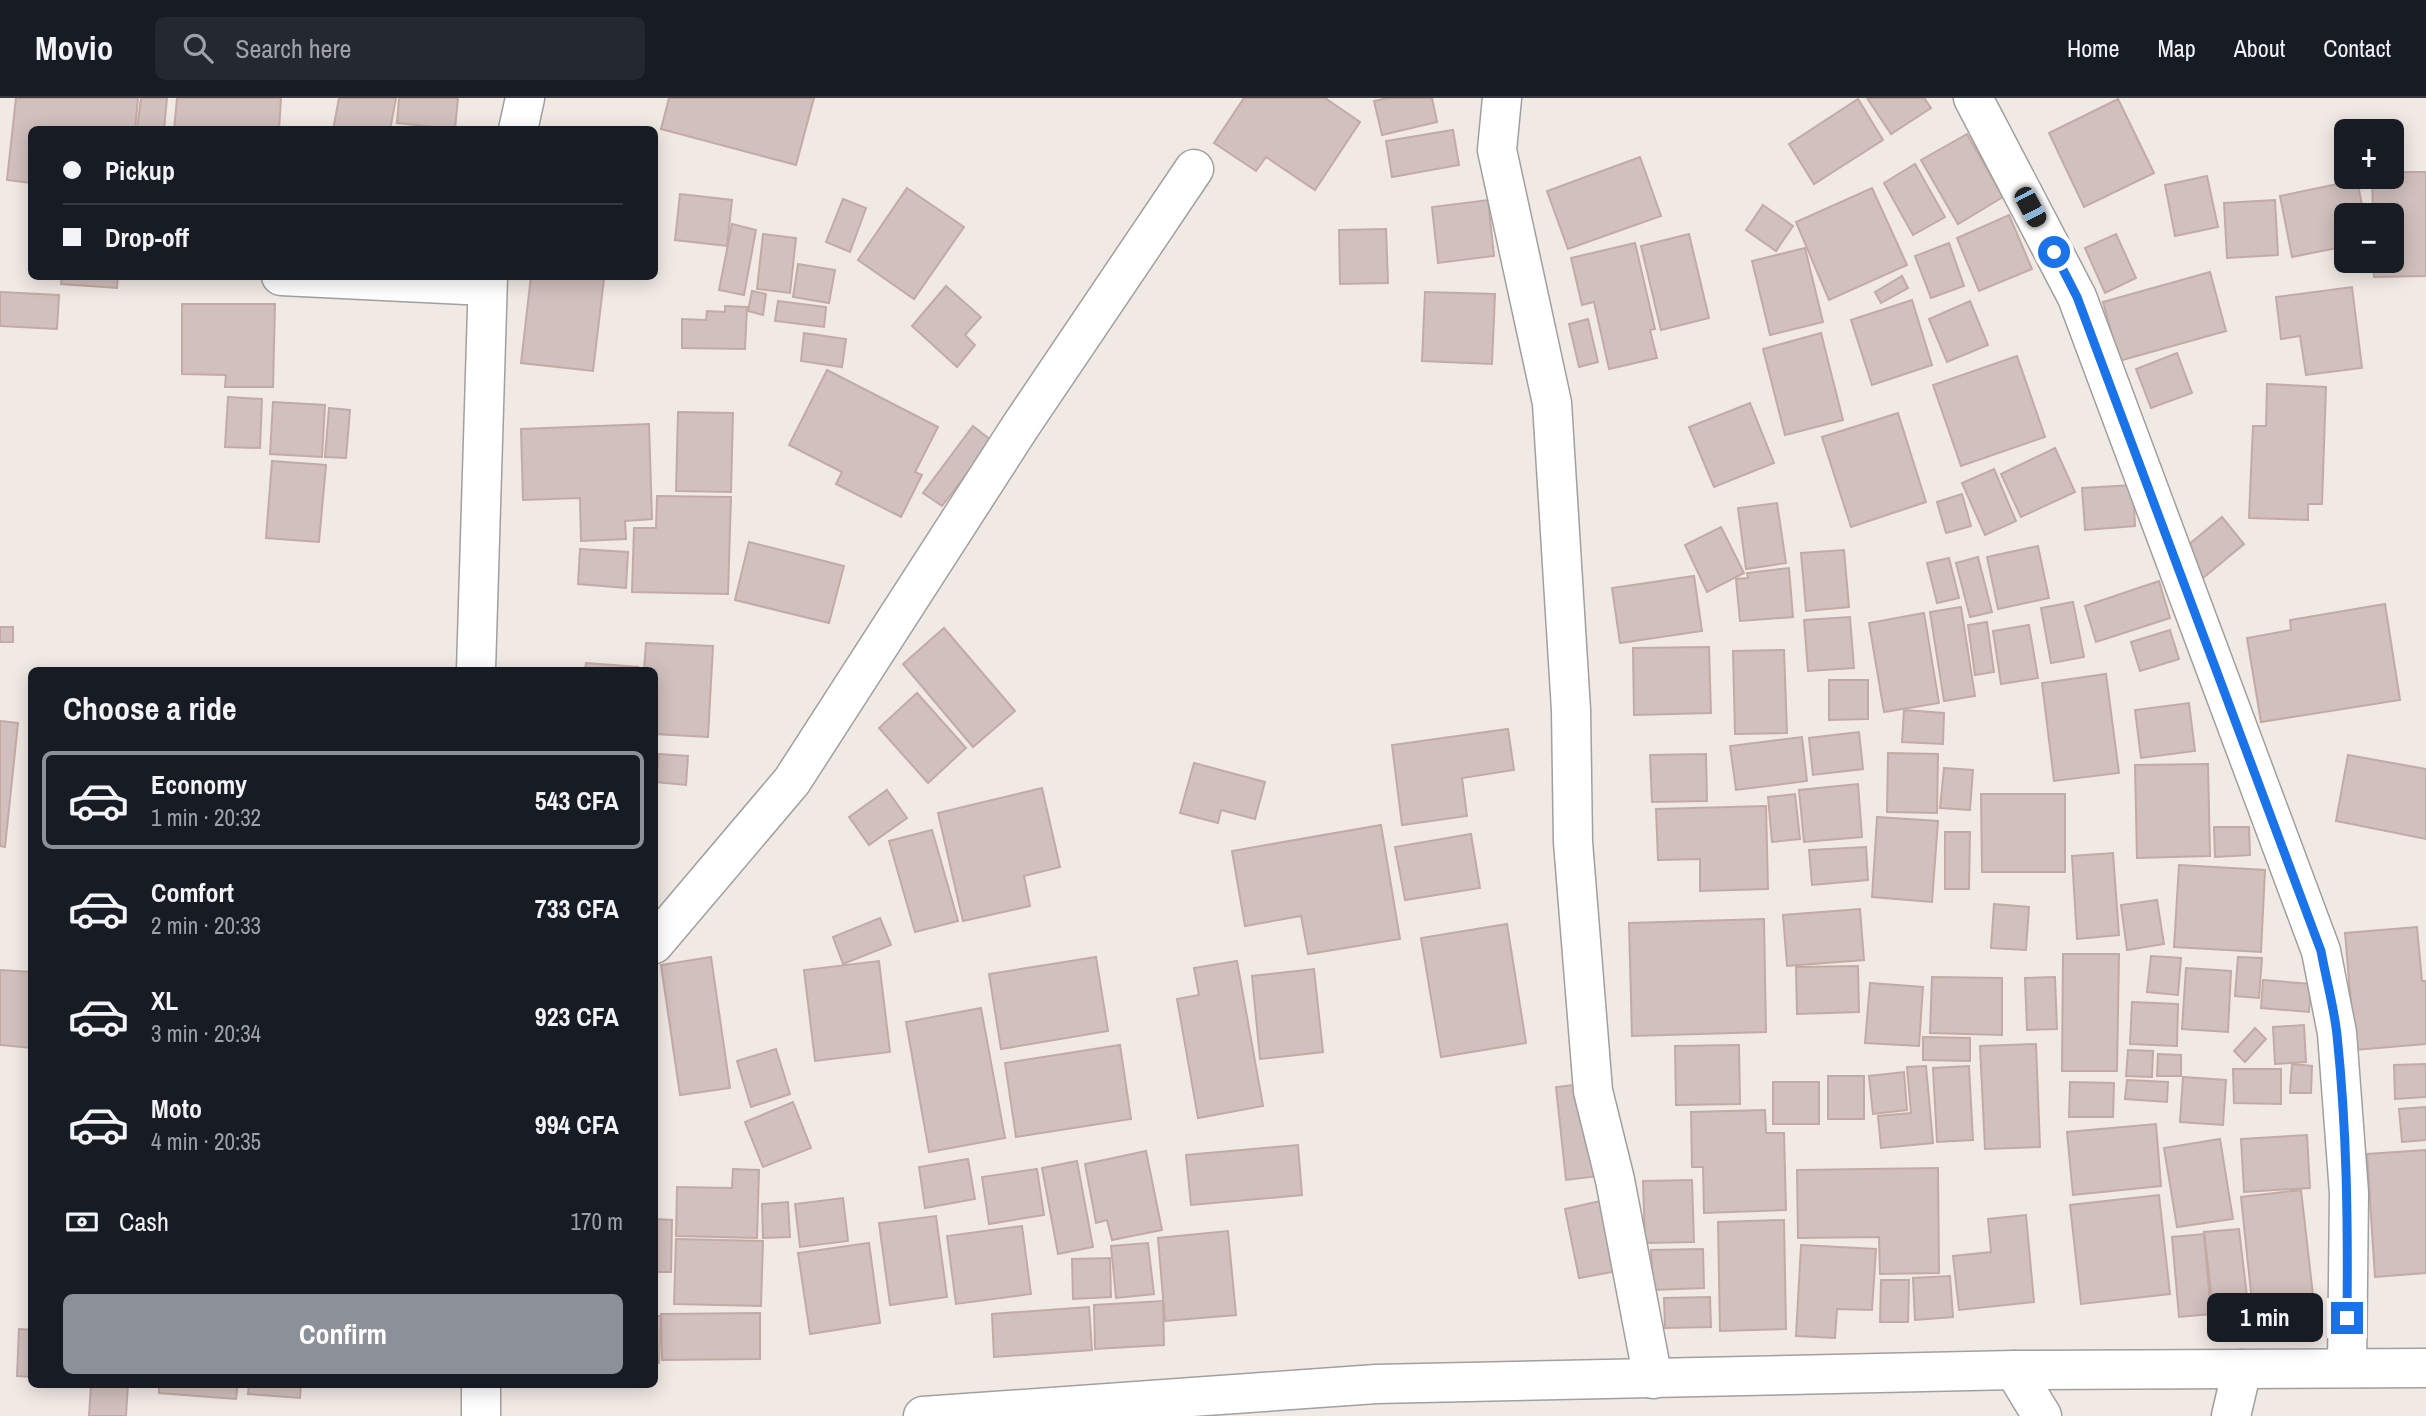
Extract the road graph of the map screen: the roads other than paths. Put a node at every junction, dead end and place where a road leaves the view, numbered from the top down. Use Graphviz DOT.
graph roads {
  1 [pos="525,98"];
  2 [pos="1502,98"];
  3 [pos="1973,98"];
  4 [pos="519,126"];
  5 [pos="1194,169"];
  6 [pos="446,280"];
  7 [pos="487,281"];
  8 [pos="476,667"];
  9 [pos="658,939"];
  10 [pos="2347,1367"];
  11 [pos="2426,1368"];
  12 [pos="2242,1369"];
  13 [pos="2014,1370"];
  14 [pos="1653,1379"];
  15 [pos="481,1388"];
  16 [pos="481,1416"];
  17 [pos="923,1416"];
  18 [pos="2042,1416"];
  19 [pos="2231,1416"];
  1 -- 4 [label="street"];
  2 -- 14 [label="street"];
  3 -- 10 [label="street"];
  5 -- 9 [label="street"];
  6 -- 7 [label="street"];
  7 -- 8 [label="street"];
  10 -- 11 [label="street"];
  10 -- 12 [label="street"];
  12 -- 13 [label="street"];
  12 -- 19 [label="street"];
  13 -- 14 [label="street"];
  13 -- 18 [label="street"];
  14 -- 17 [label="street"];
  15 -- 16 [label="street"];
}
